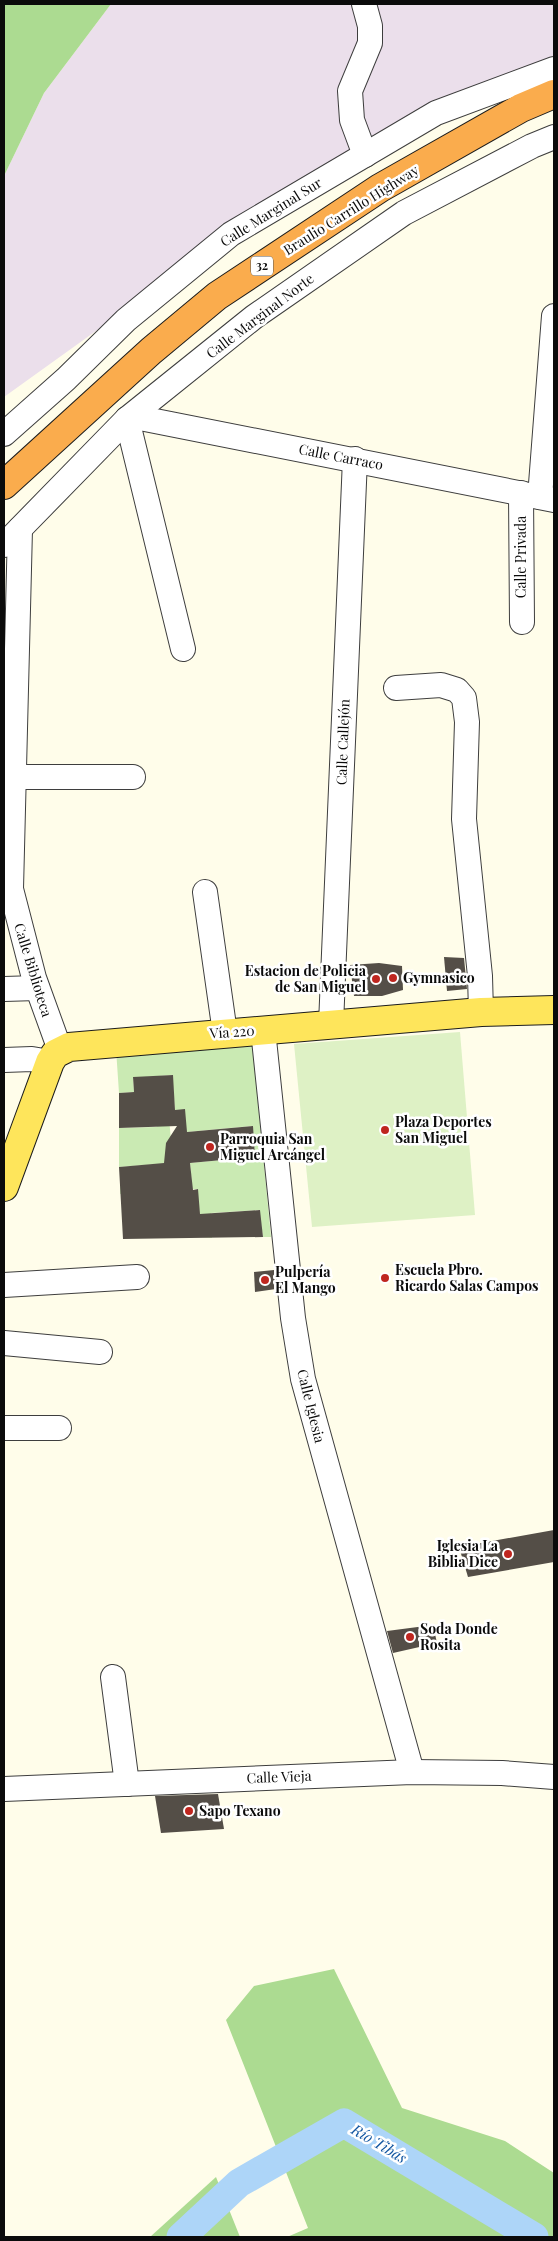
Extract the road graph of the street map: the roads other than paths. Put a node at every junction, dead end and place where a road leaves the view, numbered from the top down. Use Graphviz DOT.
graph roads {
  1 [pos="364,4"];
  2 [pos="554,69"];
  3 [pos="554,94"];
  4 [pos="554,137"];
  5 [pos="365,155"];
  6 [pos="554,316"];
  7 [pos="66,379"];
  8 [pos="88,407"];
  9 [pos="127,419"];
  10 [pos="4,434"];
  11 [pos="355,459"];
  12 [pos="4,485"];
  13 [pos="538,496"];
  14 [pos="12,537"];
  15 [pos="522,622"];
  16 [pos="183,649"];
  17 [pos="396,688"];
  18 [pos="9,707"];
  19 [pos="13,777"];
  20 [pos="133,777"];
  21 [pos="8,889"];
  22 [pos="205,892"];
  23 [pos="10,918"];
  24 [pos="37,988"];
  25 [pos="4,989"];
  26 [pos="554,1010"];
  27 [pos="481,1012"];
  28 [pos="331,1024"];
  29 [pos="263,1030"];
  30 [pos="225,1033"];
  31 [pos="55,1056"];
  32 [pos="4,1060"];
  33 [pos="5,1180"];
  34 [pos="137,1277"];
  35 [pos="4,1285"];
  36 [pos="4,1343"];
  37 [pos="100,1352"];
  38 [pos="4,1428"];
  39 [pos="59,1428"];
  40 [pos="113,1677"];
  41 [pos="412,1772"];
  42 [pos="554,1778"];
  43 [pos="127,1784"];
  44 [pos="4,1788"];
  1 -- 5 [label="street"];
  2 -- 5 [label="street, Calle Marginal Sur"];
  3 -- 8 [label="highway, Braulio Carrillo Highway / 32"];
  4 -- 9 [label="street, Calle Marginal Norte"];
  5 -- 7 [label="street, Calle Marginal Sur"];
  6 -- 13 [label="street, Calle Privada"];
  7 -- 8 [label="street"];
  7 -- 10 [label="street, Calle Marginal Sur"];
  8 -- 12 [label="highway, Braulio Carrillo Highway / 32"];
  9 -- 11 [label="street, Calle Carraco"];
  9 -- 14 [label="street, Calle Marginal Norte"];
  9 -- 16 [label="street"];
  11 -- 13 [label="street, Calle Carraco"];
  11 -- 28 [label="street, Calle Callejón"];
  13 -- 15 [label="street, Calle Privada"];
  14 -- 18 [label="street, Calle Biblioteca"];
  17 -- 27 [label="street"];
  18 -- 19 [label="street, Calle Biblioteca"];
  19 -- 20 [label="street"];
  19 -- 21 [label="street, Calle Biblioteca"];
  21 -- 23 [label="street, Calle Biblioteca"];
  22 -- 30 [label="street"];
  23 -- 24 [label="street, Calle Biblioteca"];
  24 -- 25 [label="street"];
  24 -- 31 [label="street, Calle Biblioteca"];
  26 -- 27 [label="main road, Vía 220"];
  27 -- 28 [label="main road, Vía 220"];
  28 -- 29 [label="main road, Vía 220"];
  29 -- 30 [label="main road, Vía 220"];
  29 -- 41 [label="street, Calle Iglesia"];
  30 -- 31 [label="main road, Vía 220"];
  31 -- 32 [label="street"];
  31 -- 33 [label="main road"];
  34 -- 35 [label="street"];
  36 -- 37 [label="street"];
  38 -- 39 [label="street"];
  40 -- 43 [label="street"];
  41 -- 42 [label="street, Calle Vieja"];
  41 -- 43 [label="street, Calle Vieja"];
  43 -- 44 [label="street, Calle Vieja"];
}
